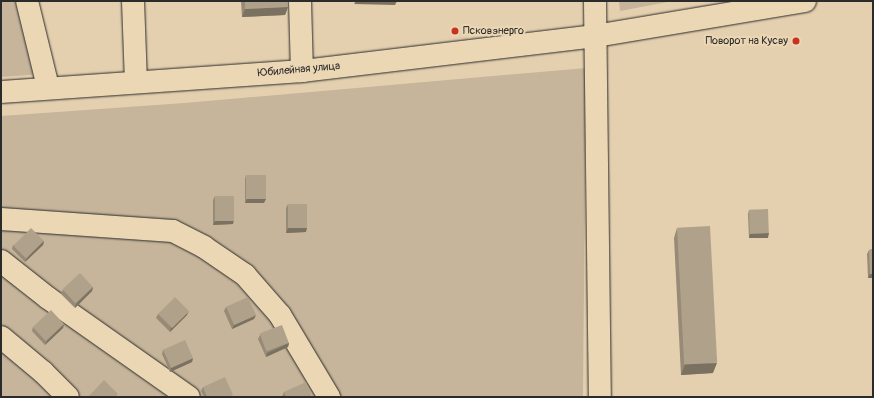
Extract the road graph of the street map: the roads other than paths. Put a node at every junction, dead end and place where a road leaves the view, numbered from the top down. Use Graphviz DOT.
graph roads {
  1 [pos="27,1"];
  2 [pos="133,1"];
  3 [pos="300,1"];
  4 [pos="595,1"];
  5 [pos="806,1"];
  6 [pos="595,36"];
  7 [pos="302,71"];
  8 [pos="136,82"];
  9 [pos="48,88"];
  10 [pos="1,92"];
  11 [pos="1,219"];
  12 [pos="1,261"];
  13 [pos="1,337"];
  14 [pos="68,397"];
  15 [pos="189,397"];
  16 [pos="329,397"];
  17 [pos="600,397"];
  1 -- 9 [label="street"];
  2 -- 8 [label="street"];
  3 -- 7 [label="street"];
  4 -- 6 [label="street"];
  5 -- 6 [label="street, Юбилейная улица"];
  6 -- 7 [label="street, Юбилейная улица"];
  6 -- 17 [label="street"];
  7 -- 8 [label="street, Юбилейная улица"];
  8 -- 9 [label="street, Юбилейная улица"];
  9 -- 10 [label="street, Юбилейная улица"];
  11 -- 16 [label="street"];
  12 -- 15 [label="street"];
  13 -- 14 [label="street"];
}
